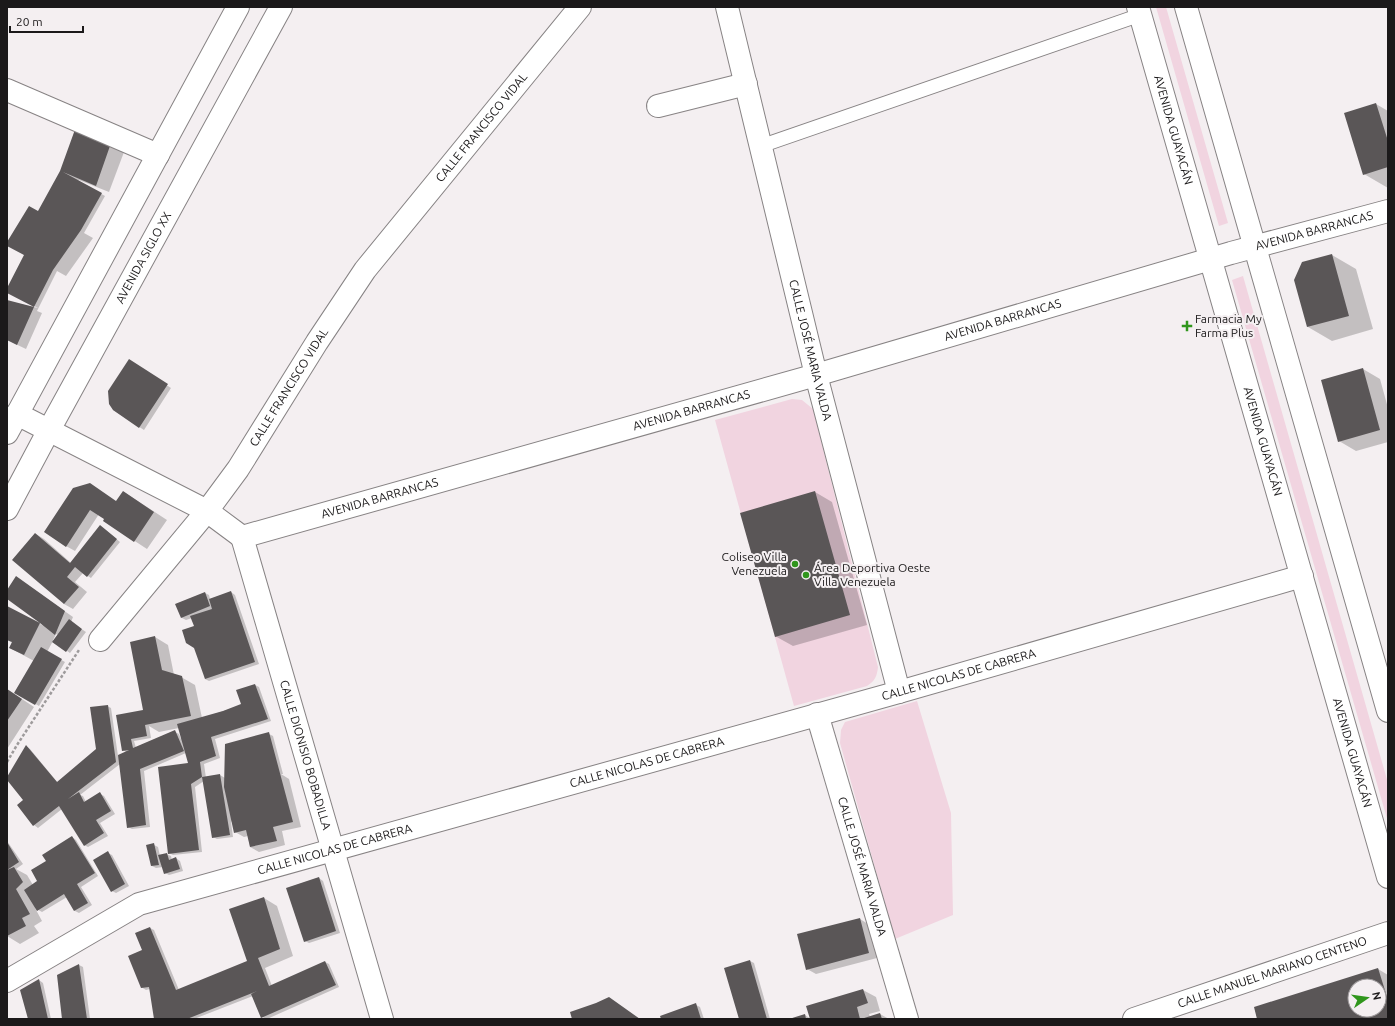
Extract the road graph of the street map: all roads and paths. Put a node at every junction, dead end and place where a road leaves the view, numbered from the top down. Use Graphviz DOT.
graph roads {
  1 [pos="238,7"];
  2 [pos="282,7"];
  3 [pos="580,7"];
  4 [pos="727,7"];
  5 [pos="1186,7"];
  6 [pos="1139,11"];
  7 [pos="746,84"];
  8 [pos="7,90"];
  9 [pos="658,106"];
  10 [pos="761,146"];
  11 [pos="158,155"];
  12 [pos="1388,211"];
  13 [pos="1255,246"];
  14 [pos="1210,259"];
  15 [pos="816,375"];
  16 [pos="17,414"];
  17 [pos="49,430"];
  18 [pos="7,433"];
  19 [pos="7,509"];
  20 [pos="207,511"];
  21 [pos="242,537"];
  22 [pos="1302,576"];
  23 [pos="100,640"];
  24 [pos="898,692"];
  25 [pos="1388,711"];
  26 [pos="817,714"];
  27 [pos="7,762"];
  28 [pos="333,849"];
  29 [pos="1388,876"];
  30 [pos="1388,933"];
  31 [pos="7,981"];
  32 [pos="382,1019"];
  33 [pos="908,1019"];
  34 [pos="1134,1019"];
  1 -- 11 [label="main road"];
  2 -- 17 [label="main road, AVENIDA SIGLO XX"];
  3 -- 20 [label="main road, CALLE FRANCISCO VIDAL"];
  4 -- 7 [label="main road, CALLE JOSÉ MARIA VALDA"];
  5 -- 13 [label="main road"];
  6 -- 10 [label="lane"];
  6 -- 14 [label="main road, AVENIDA GUAYACÁN"];
  7 -- 9 [label="main road"];
  7 -- 10 [label="main road, CALLE JOSÉ MARIA VALDA"];
  8 -- 11 [label="main road"];
  10 -- 15 [label="main road, CALLE JOSÉ MARIA VALDA"];
  11 -- 16 [label="main road"];
  12 -- 13 [label="main road, AVENIDA BARRANCAS"];
  13 -- 14 [label="main road, AVENIDA BARRANCAS"];
  13 -- 25 [label="main road"];
  14 -- 15 [label="main road, AVENIDA BARRANCAS"];
  14 -- 22 [label="main road, AVENIDA GUAYACÁN"];
  15 -- 21 [label="main road, AVENIDA BARRANCAS"];
  15 -- 24 [label="main road, CALLE JOSÉ MARIA VALDA"];
  16 -- 17 [label="main road"];
  16 -- 18 [label="main road"];
  17 -- 19 [label="main road, AVENIDA SIGLO XX"];
  17 -- 20 [label="main road"];
  20 -- 21 [label="main road"];
  20 -- 23 [label="main road, CALLE FRANCISCO VIDAL"];
  21 -- 28 [label="main road, CALLE DIONISIO BOBADILLA"];
  22 -- 24 [label="main road, CALLE NICOLAS DE CABRERA"];
  22 -- 29 [label="main road, AVENIDA GUAYACÁN"];
  23 -- 27 [label="path"];
  24 -- 26 [label="main road, CALLE NICOLAS DE CABRERA"];
  26 -- 28 [label="main road, CALLE NICOLAS DE CABRERA"];
  26 -- 33 [label="main road, CALLE JOSÉ MARIA VALDA"];
  28 -- 31 [label="main road, CALLE NICOLAS DE CABRERA"];
  28 -- 32 [label="main road, CALLE DIONISIO BOBADILLA"];
  30 -- 34 [label="main road, CALLE MANUEL MARIANO CENTENO"];
}
